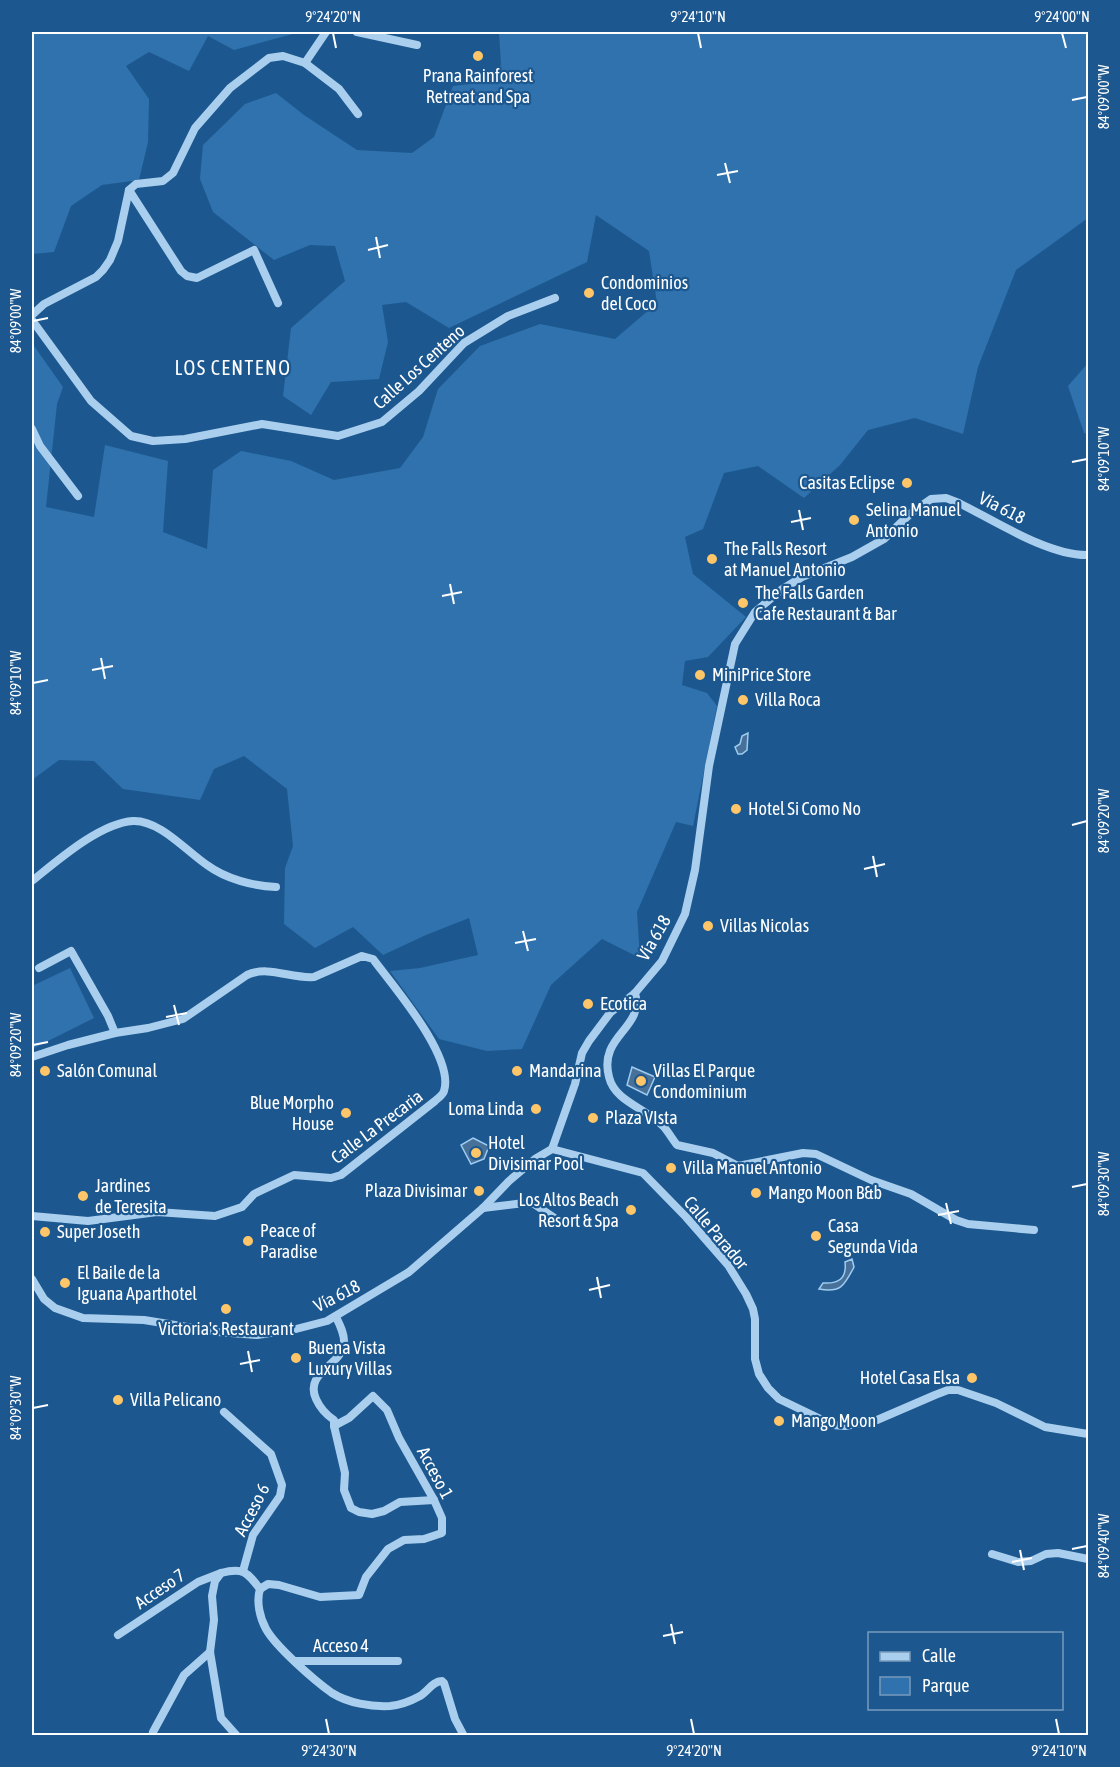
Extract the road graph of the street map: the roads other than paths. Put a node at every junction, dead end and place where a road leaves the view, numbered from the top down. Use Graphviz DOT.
graph roads {
  1 [pos="326,32"];
  2 [pos="357,32"];
  3 [pos="417,45"];
  4 [pos="304,63"];
  5 [pos="358,114"];
  6 [pos="129,190"];
  7 [pos="555,298"];
  8 [pos="278,303"];
  9 [pos="32,315"];
  10 [pos="32,320"];
  11 [pos="32,429"];
  12 [pos="78,496"];
  13 [pos="1089,555"];
  14 [pos="32,881"];
  15 [pos="276,887"];
  16 [pos="39,968"];
  17 [pos="635,993"];
  18 [pos="114,1032"];
  19 [pos="32,1057"];
  20 [pos="552,1149"];
  21 [pos="483,1208"];
  22 [pos="32,1216"];
  23 [pos="559,1221"];
  24 [pos="1034,1230"];
  25 [pos="32,1279"];
  26 [pos="336,1317"];
  27 [pos="224,1412"];
  28 [pos="334,1426"];
  29 [pos="1089,1434"];
  30 [pos="434,1500"];
  31 [pos="992,1554"];
  32 [pos="1089,1559"];
  33 [pos="243,1571"];
  34 [pos="221,1572"];
  35 [pos="260,1589"];
  36 [pos="118,1635"];
  37 [pos="210,1652"];
  38 [pos="295,1661"];
  39 [pos="399,1661"];
  40 [pos="153,1732"];
  41 [pos="237,1736"];
  42 [pos="464,1736"];
  1 -- 4 [label="street"];
  2 -- 3 [label="street"];
  4 -- 5 [label="street"];
  4 -- 6 [label="street"];
  6 -- 8 [label="street"];
  6 -- 9 [label="street"];
  7 -- 10 [label="street, Calle Los Centeno"];
  11 -- 12 [label="street"];
  13 -- 17 [label="street, Vía 618"];
  14 -- 15 [label="street"];
  16 -- 18 [label="street"];
  17 -- 20 [label="street, Vía 618"];
  17 -- 24 [label="street"];
  18 -- 19 [label="street, Calle La Precaria"];
  18 -- 22 [label="street, Calle La Precaria"];
  20 -- 21 [label="street, Vía 618"];
  20 -- 29 [label="street, Calle Parador"];
  21 -- 23 [label="street"];
  21 -- 26 [label="street, Vía 618"];
  25 -- 26 [label="street, Vía 618"];
  26 -- 28 [label="street"];
  27 -- 33 [label="street, Acceso 6"];
  28 -- 30 [label="street, Acceso 1"];
  28 -- 30 [label="street"];
  30 -- 35 [label="street, Acceso 1"];
  31 -- 32 [label="street"];
  33 -- 34 [label="street"];
  33 -- 35 [label="street"];
  34 -- 36 [label="street, Acceso 7"];
  34 -- 37 [label="street"];
  35 -- 38 [label="street, Acceso 4"];
  37 -- 40 [label="street"];
  37 -- 41 [label="street"];
  38 -- 39 [label="street, Acceso 4"];
  38 -- 42 [label="street"];
}
